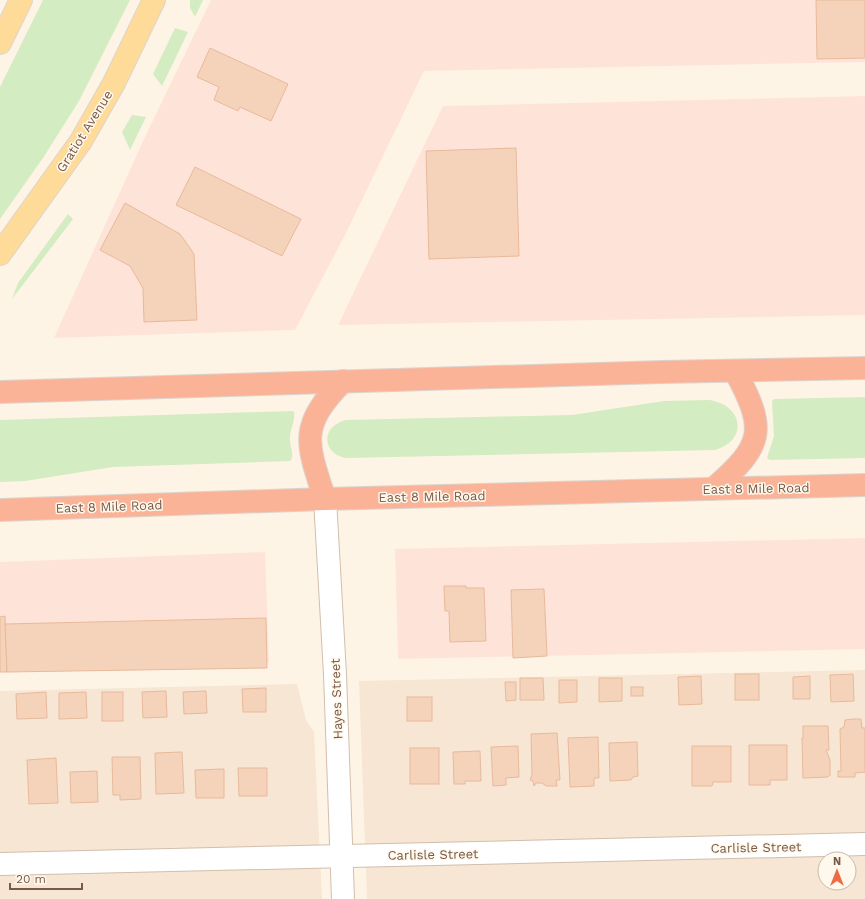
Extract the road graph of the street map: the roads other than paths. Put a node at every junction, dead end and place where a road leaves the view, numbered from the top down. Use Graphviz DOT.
graph roads {
  1 [pos="21,0"];
  2 [pos="154,0"];
  3 [pos="0,43"];
  4 [pos="0,254"];
  5 [pos="865,368"];
  6 [pos="735,371"];
  7 [pos="343,381"];
  8 [pos="0,392"];
  9 [pos="865,485"];
  10 [pos="713,489"];
  11 [pos="325,499"];
  12 [pos="0,510"];
  13 [pos="865,844"];
  14 [pos="342,856"];
  15 [pos="0,864"];
  16 [pos="343,899"];
  1 -- 3 [label="main road"];
  2 -- 4 [label="main road, Gratiot Avenue"];
  5 -- 6 [label="highway"];
  6 -- 7 [label="highway"];
  6 -- 10 [label="highway"];
  7 -- 8 [label="highway"];
  7 -- 11 [label="highway"];
  9 -- 10 [label="highway, East 8 Mile Road"];
  10 -- 11 [label="highway, East 8 Mile Road"];
  11 -- 12 [label="highway, East 8 Mile Road"];
  11 -- 14 [label="street, Hayes Street"];
  13 -- 14 [label="street, Carlisle Street"];
  14 -- 15 [label="street, Carlisle Street"];
  14 -- 16 [label="street, Hayes Street"];
}
